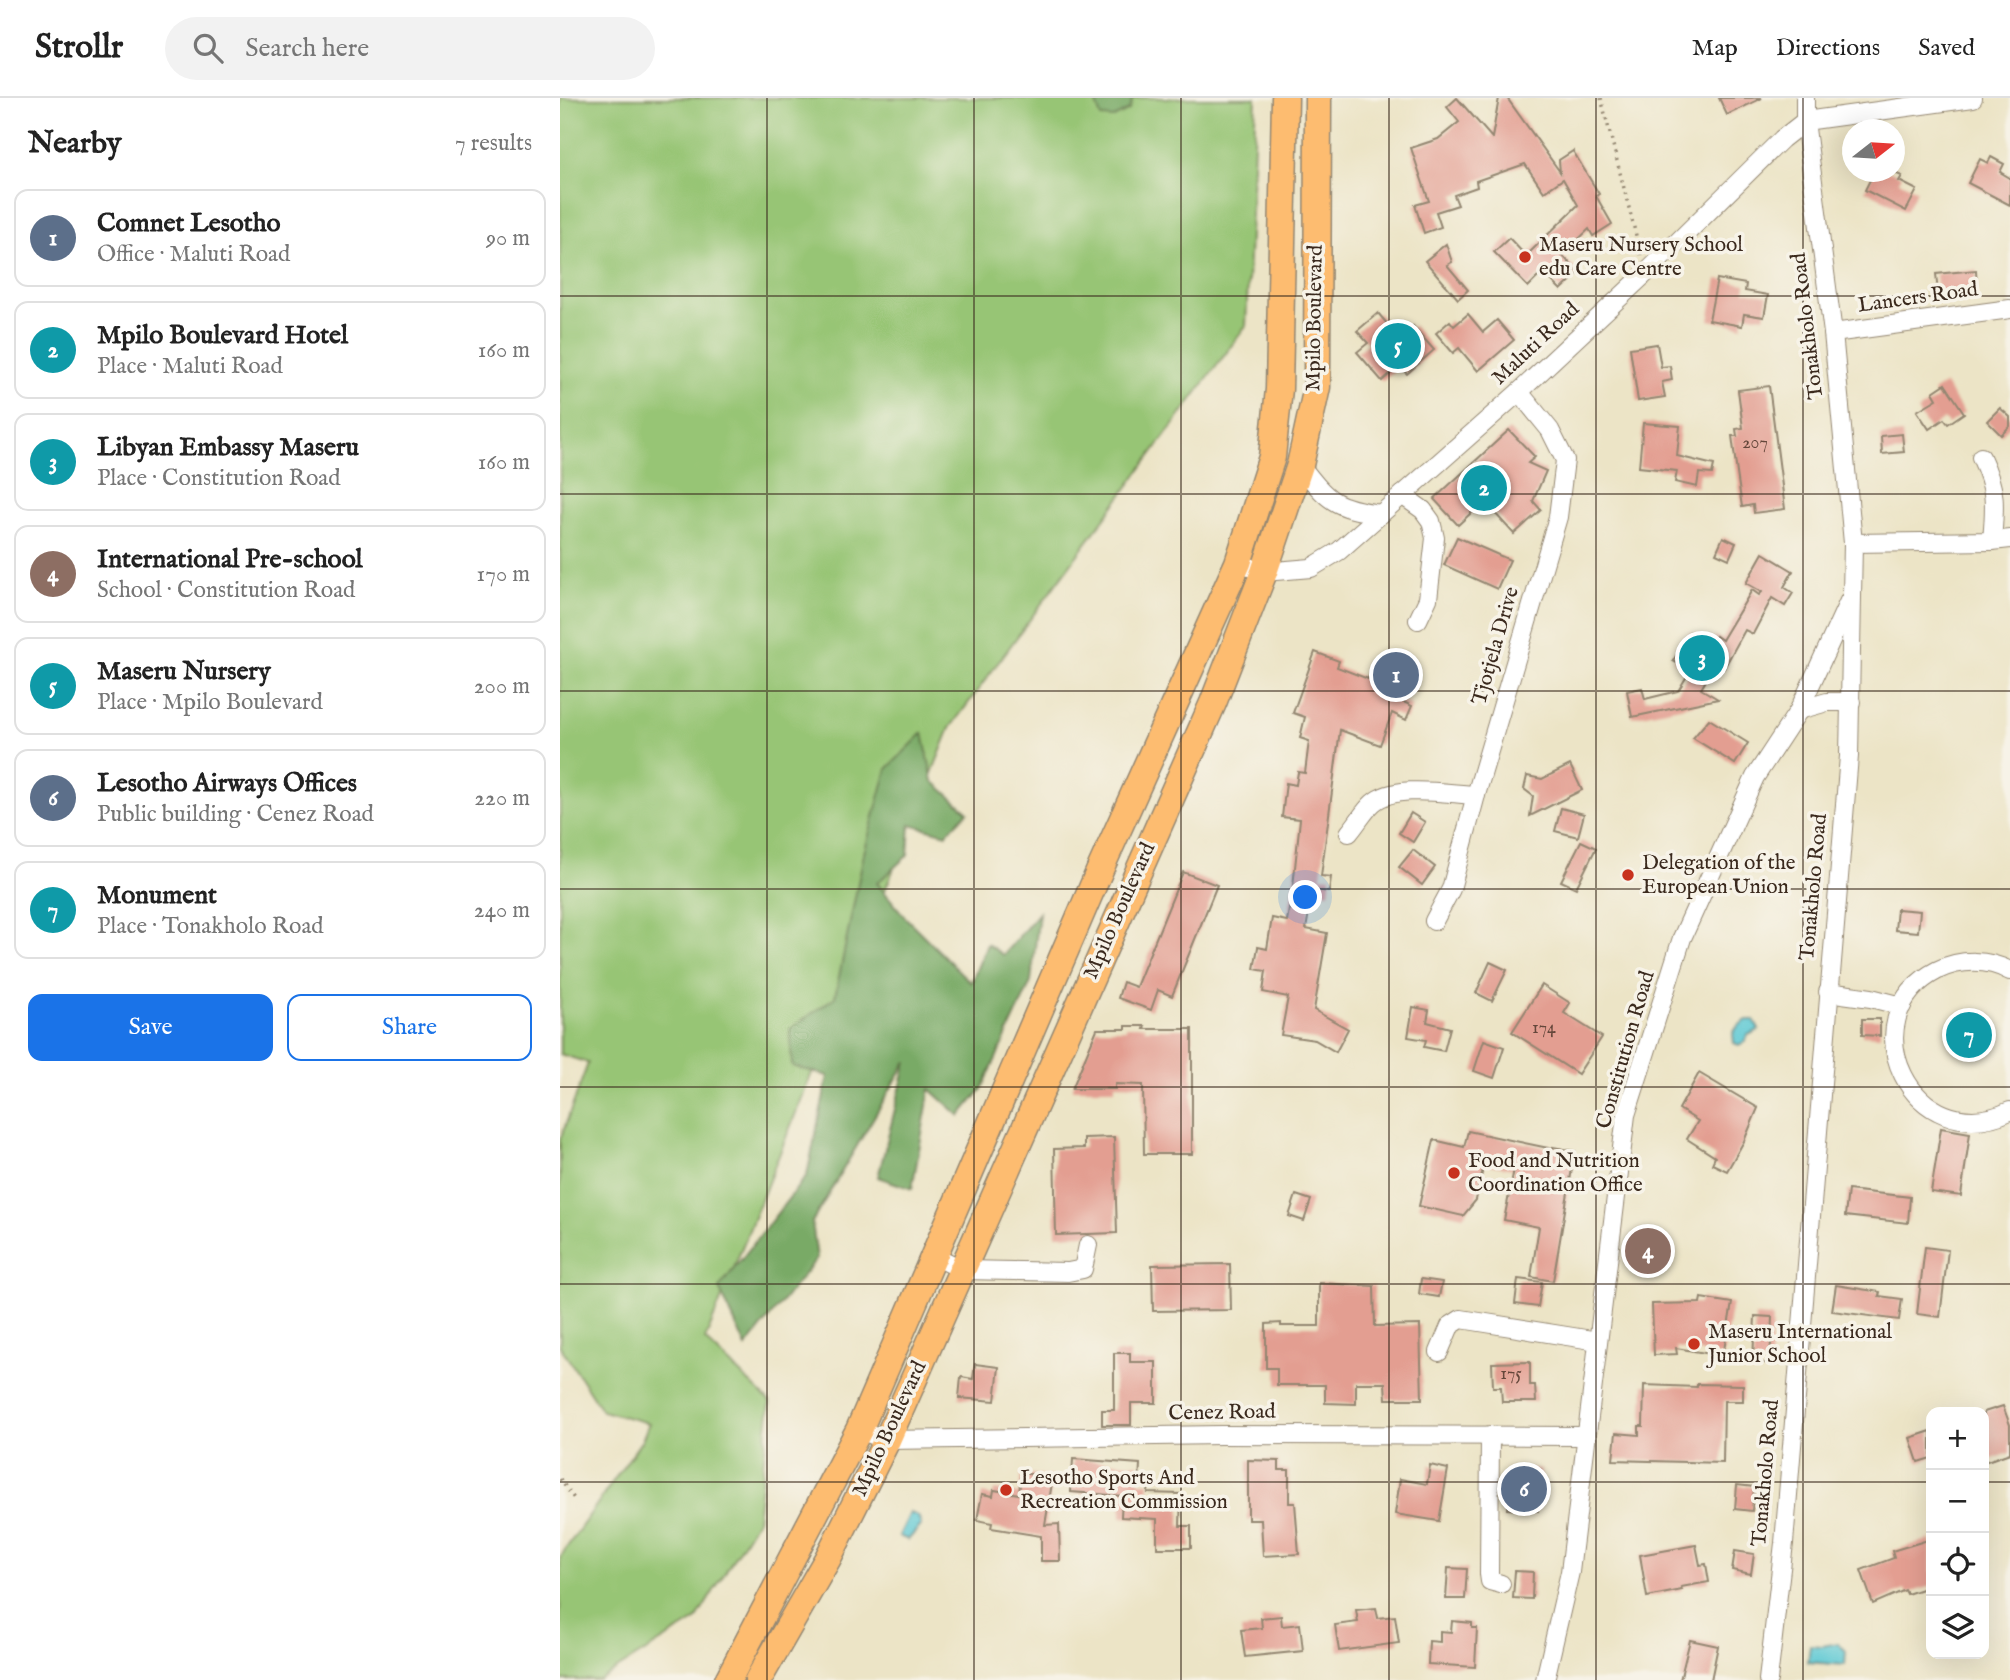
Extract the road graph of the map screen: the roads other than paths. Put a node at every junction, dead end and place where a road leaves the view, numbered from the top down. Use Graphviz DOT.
graph roads {
  1 [pos="1285,98"];
  2 [pos="1318,98"];
  3 [pos="1805,98"];
  4 [pos="1973,98"];
  5 [pos="1805,121"];
  6 [pos="2010,309"];
  7 [pos="1833,333"];
  8 [pos="1518,392"];
  9 [pos="1981,457"];
  10 [pos="1300,465"];
  11 [pos="1402,495"];
  12 [pos="1381,514"];
  13 [pos="2001,540"];
  14 [pos="1853,543"];
  15 [pos="1238,563"];
  16 [pos="1264,572"];
  17 [pos="1852,594"];
  18 [pos="1418,620"];
  19 [pos="1851,702"];
  20 [pos="1799,709"];
  21 [pos="1476,795"];
  22 [pos="1349,833"];
  23 [pos="1434,921"];
  24 [pos="2010,971"];
  25 [pos="1828,992"];
  26 [pos="1902,1006"];
  27 [pos="2010,1111"];
  28 [pos="1088,1245"];
  29 [pos="935,1256"];
  30 [pos="963,1270"];
  31 [pos="1598,1341"];
  32 [pos="1439,1352"];
  33 [pos="859,1430"];
  34 [pos="1490,1434"];
  35 [pos="1587,1436"];
  36 [pos="887,1440"];
  37 [pos="1501,1584"];
  38 [pos="727,1680"];
  39 [pos="758,1680"];
  40 [pos="1545,1680"];
  41 [pos="1768,1680"];
  1 -- 15 [label="highway, Mpilo Boulevard"];
  2 -- 10 [label="highway, Mpilo Boulevard"];
  3 -- 5 [label="street, Tonakholo Road"];
  4 -- 5 [label="street"];
  5 -- 7 [label="street, Tonakholo Road"];
  5 -- 8 [label="street, Maluti Road"];
  6 -- 7 [label="street, Lancers Road"];
  7 -- 14 [label="street, Tonakholo Road"];
  8 -- 11 [label="street, Maluti Road"];
  8 -- 21 [label="street, Tjotjela Drive"];
  9 -- 13 [label="street"];
  10 -- 12 [label="street"];
  10 -- 16 [label="highway, Mpilo Boulevard"];
  11 -- 12 [label="street, Maluti Road"];
  11 -- 18 [label="street"];
  12 -- 16 [label="street, Maluti Road"];
  13 -- 14 [label="street"];
  14 -- 17 [label="street, Tonakholo Road"];
  15 -- 16 [label="street, Maluti Road"];
  15 -- 29 [label="highway, Mpilo Boulevard"];
  16 -- 30 [label="highway, Mpilo Boulevard"];
  17 -- 19 [label="street, Tonakholo Road"];
  17 -- 20 [label="street, Constitution Road"];
  19 -- 20 [label="street"];
  19 -- 25 [label="street, Tonakholo Road"];
  20 -- 31 [label="street, Constitution Road"];
  21 -- 22 [label="street"];
  21 -- 23 [label="street, Tjotjela Drive"];
  24 -- 26 [label="street"];
  25 -- 26 [label="street"];
  25 -- 41 [label="street, Tonakholo Road"];
  26 -- 27 [label="street"];
  28 -- 30 [label="street"];
  29 -- 30 [label="street"];
  29 -- 33 [label="highway, Mpilo Boulevard"];
  30 -- 36 [label="highway, Mpilo Boulevard"];
  31 -- 32 [label="street"];
  31 -- 35 [label="street, Constitution Road"];
  33 -- 36 [label="street, Cenez Road"];
  33 -- 38 [label="highway, Mpilo Boulevard"];
  34 -- 35 [label="street, Cenez Road"];
  34 -- 36 [label="street, Cenez Road"];
  34 -- 37 [label="street"];
  35 -- 40 [label="street, Constitution Road"];
  36 -- 39 [label="highway, Mpilo Boulevard"];
}
